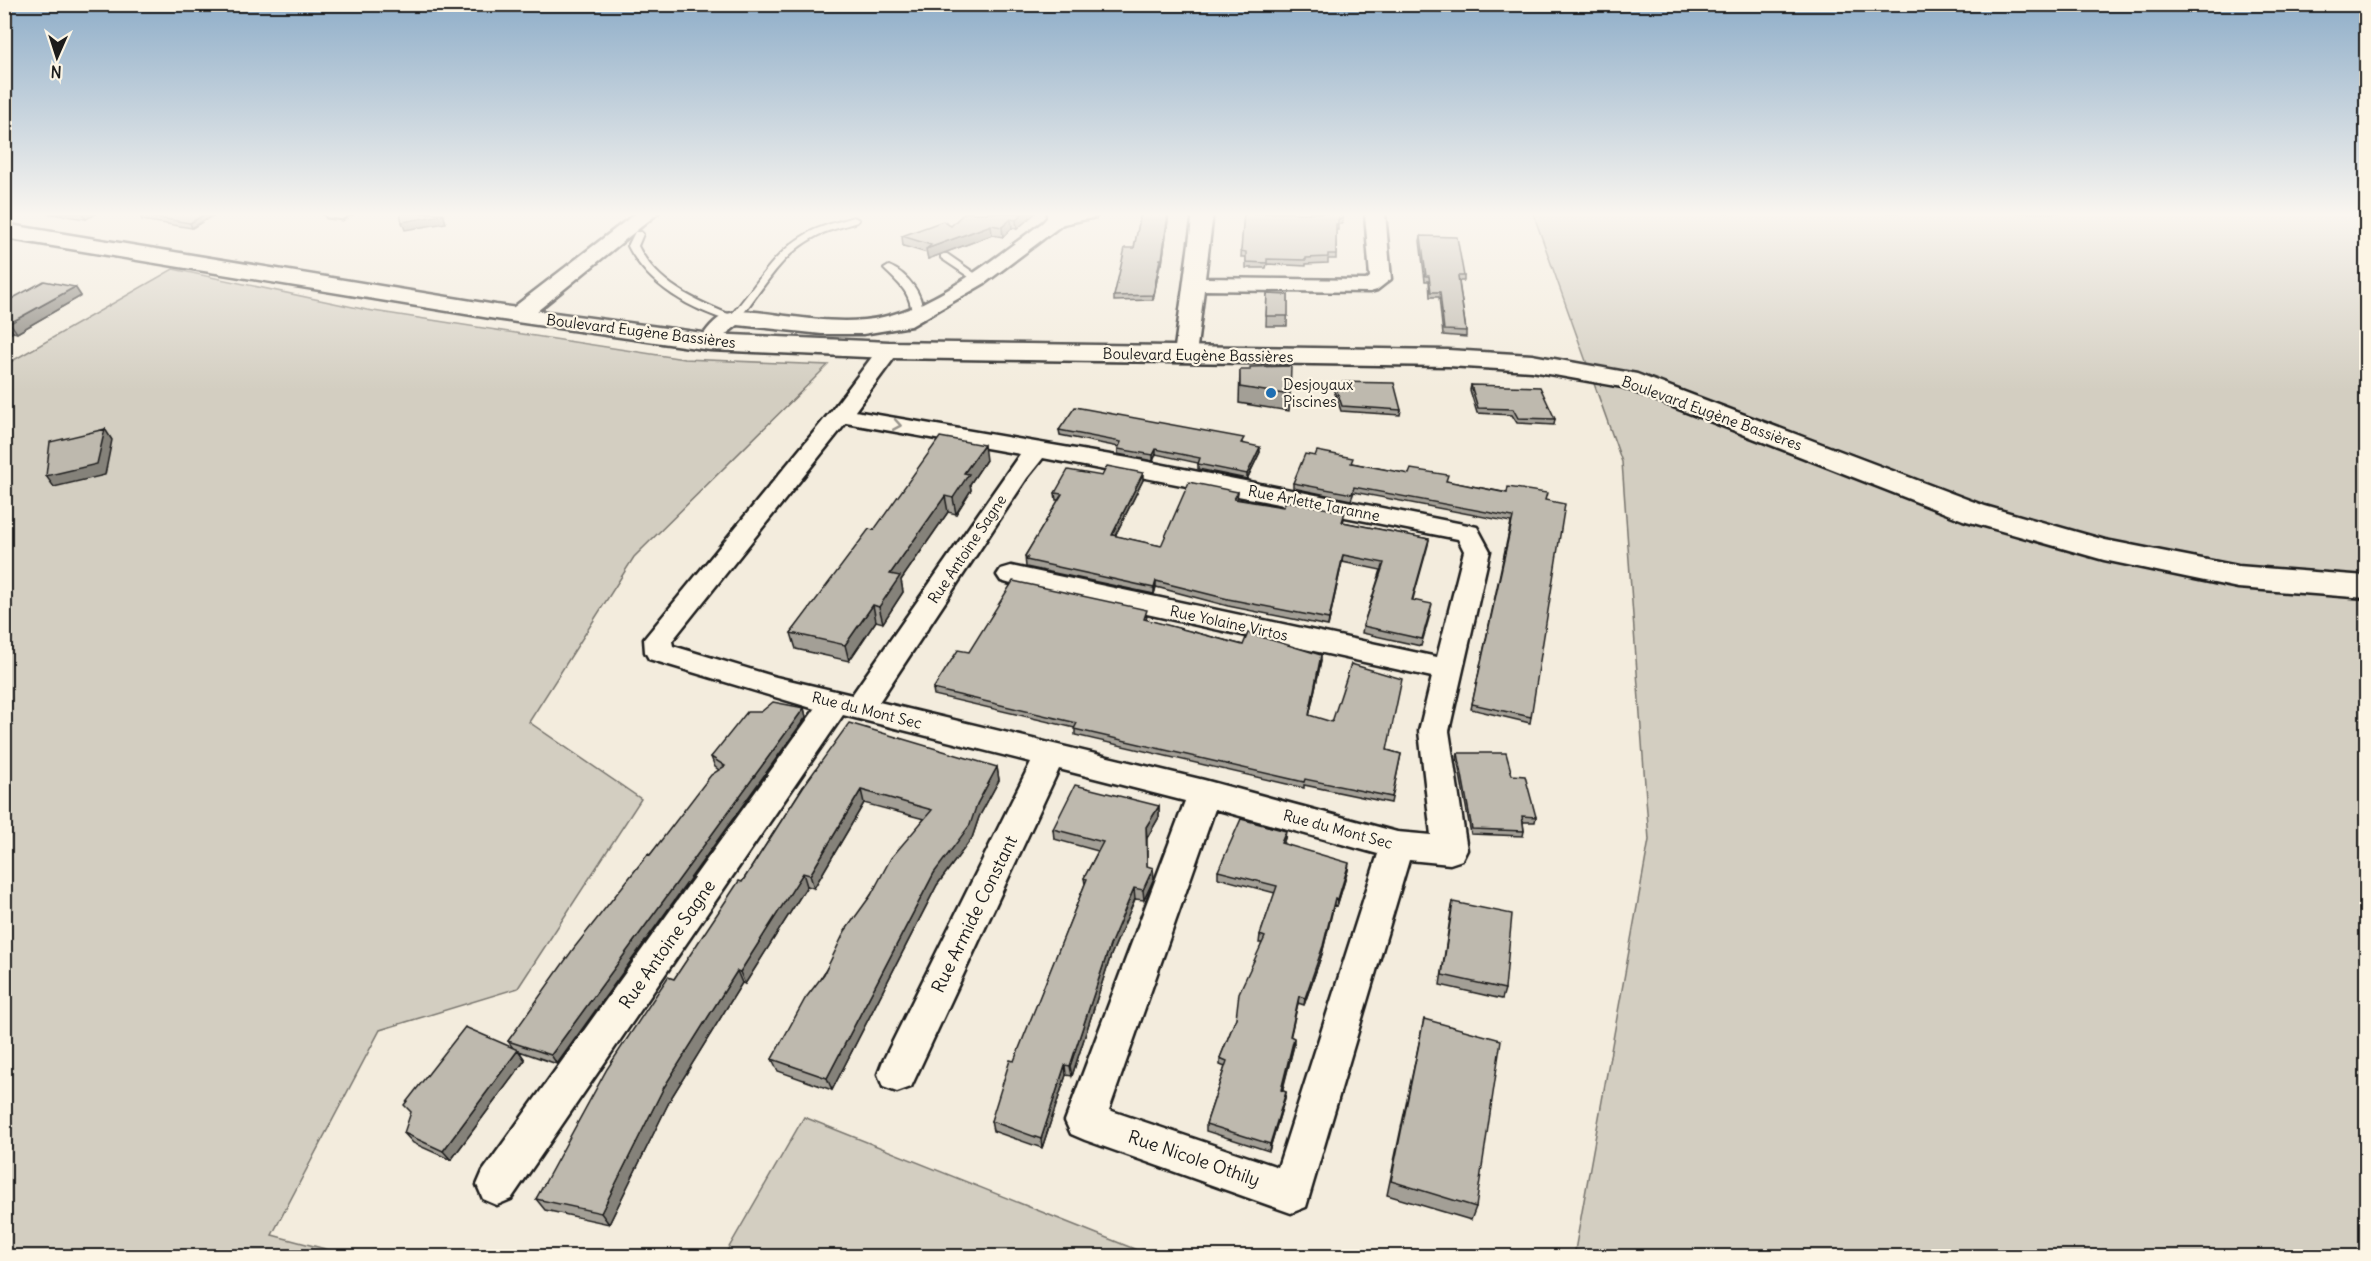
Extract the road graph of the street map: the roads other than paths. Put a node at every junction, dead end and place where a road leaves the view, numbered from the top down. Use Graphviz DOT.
graph roads {
  1 [pos="254,272"];
  2 [pos="573,272"];
  3 [pos="649,272"];
  4 [pos="771,272"];
  5 [pos="893,272"];
  6 [pos="967,272"];
  7 [pos="987,272"];
  8 [pos="1196,272"];
  9 [pos="1380,272"];
  10 [pos="978,279"];
  11 [pos="1195,284"];
  12 [pos="518,315"];
  13 [pos="917,315"];
  14 [pos="733,320"];
  15 [pos="710,342"];
  16 [pos="889,350"];
  17 [pos="1185,355"];
  18 [pos="840,415"];
  19 [pos="1036,450"];
  20 [pos="1011,575"];
  21 [pos="2367,587"];
  22 [pos="1447,670"];
  23 [pos="848,705"];
  24 [pos="1052,754"];
  25 [pos="1204,793"];
  26 [pos="1397,846"];
  27 [pos="1450,850"];
  28 [pos="897,1074"];
  29 [pos="497,1185"];
  1 -- 12 [label="street, Boulevard Eugène Bassières"];
  2 -- 12 [label="street"];
  3 -- 14 [label="lane"];
  4 -- 14 [label="lane"];
  5 -- 13 [label="lane"];
  6 -- 10 [label="lane"];
  7 -- 10 [label="street"];
  8 -- 11 [label="street"];
  9 -- 11 [label="street"];
  10 -- 13 [label="street"];
  11 -- 17 [label="street"];
  12 -- 15 [label="street, Boulevard Eugène Bassières"];
  13 -- 14 [label="street"];
  14 -- 15 [label="street"];
  15 -- 16 [label="street, Boulevard Eugène Bassières"];
  16 -- 17 [label="street, Boulevard Eugène Bassières"];
  16 -- 18 [label="street, Rue du Mont Sec"];
  17 -- 21 [label="street, Boulevard Eugène Bassières"];
  18 -- 19 [label="street, Rue Arlette Taranne, one-way"];
  18 -- 23 [label="street, Rue du Mont Sec"];
  19 -- 22 [label="street, Rue Arlette Taranne"];
  19 -- 23 [label="street, Rue Antoine Sagne"];
  20 -- 22 [label="street, Rue Yolaine Virtos"];
  22 -- 27 [label="street, Rue Arlette Taranne"];
  23 -- 24 [label="street, Rue du Mont Sec"];
  23 -- 29 [label="street, Rue Antoine Sagne"];
  24 -- 25 [label="street, Rue du Mont Sec"];
  24 -- 28 [label="street, Rue Armide Constant"];
  25 -- 26 [label="street, Rue du Mont Sec"];
  25 -- 26 [label="street, Rue Nicole Othily"];
  26 -- 27 [label="street, Rue du Mont Sec"];
}
